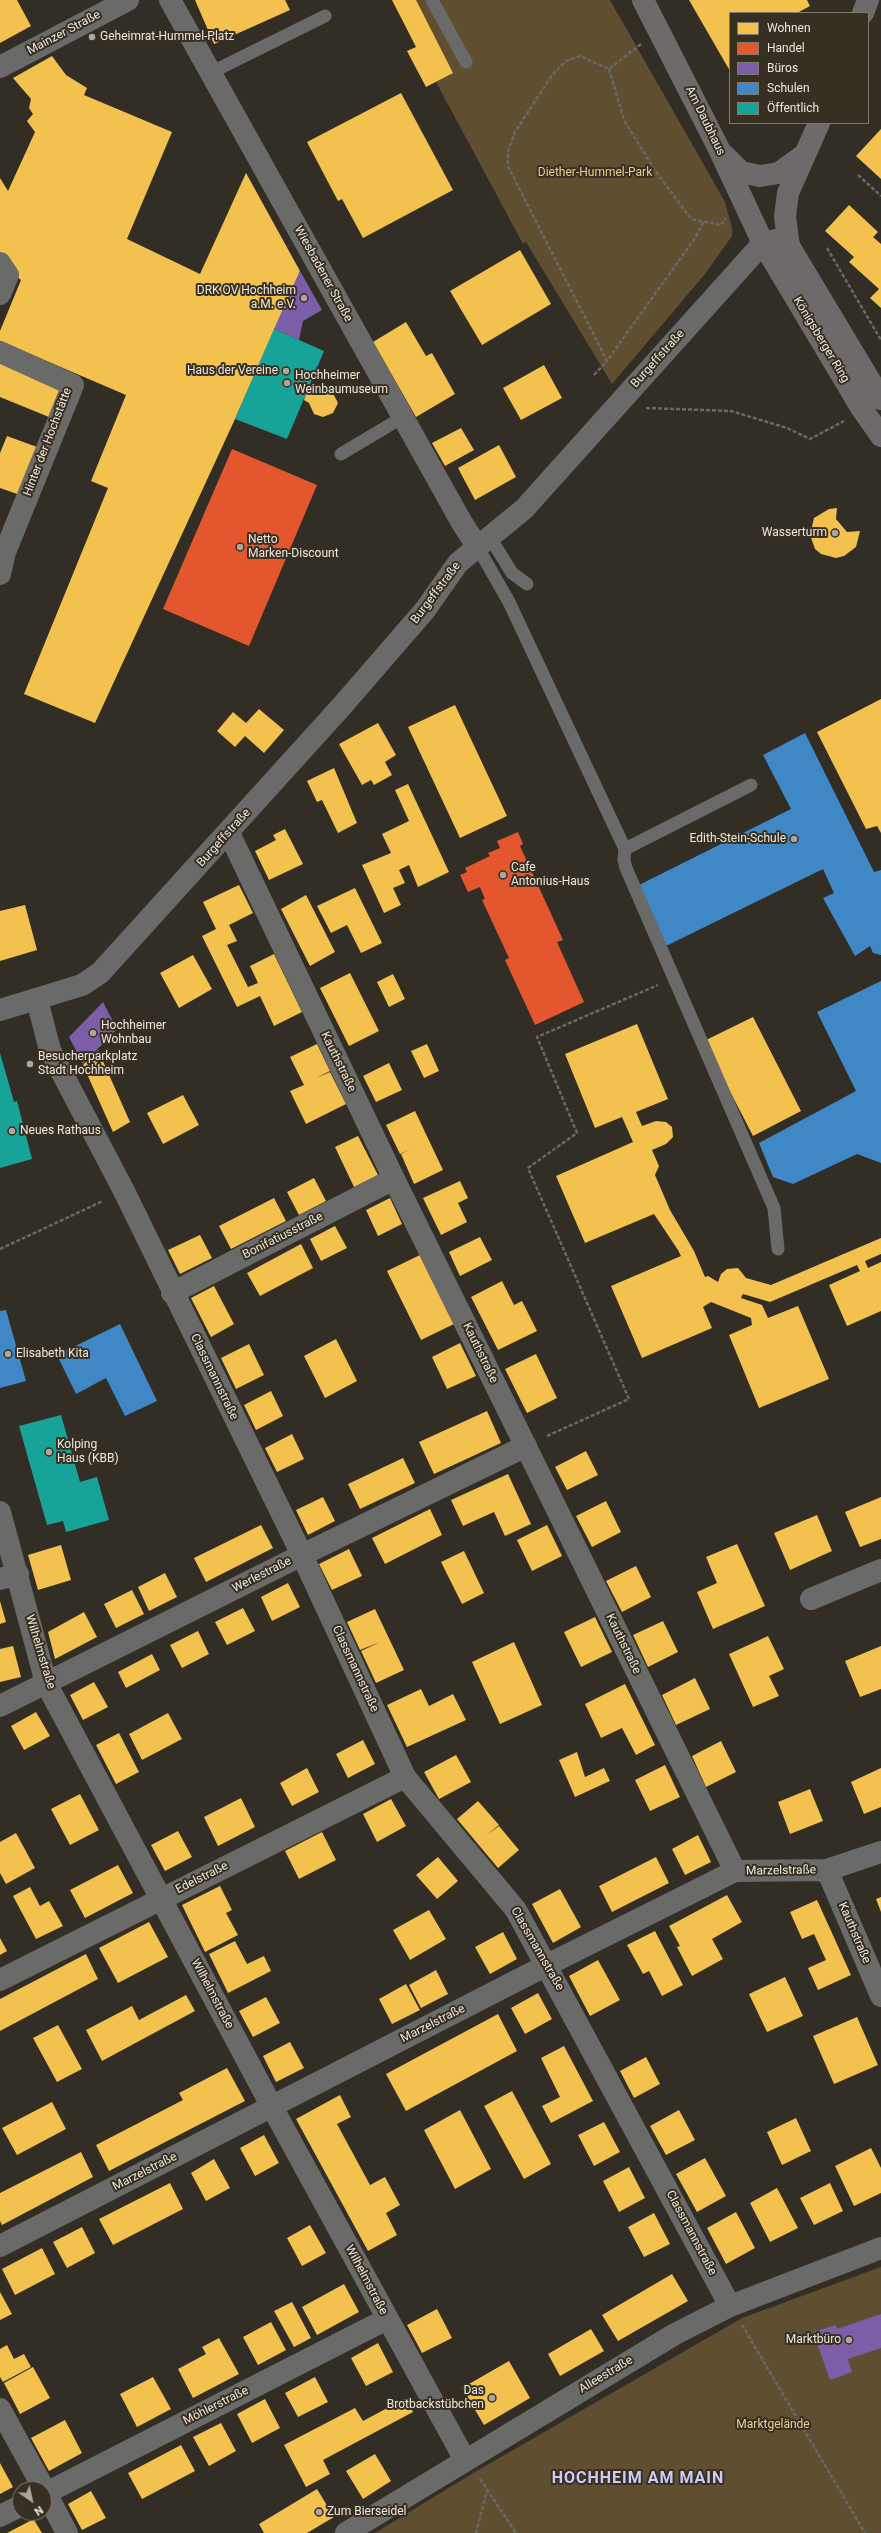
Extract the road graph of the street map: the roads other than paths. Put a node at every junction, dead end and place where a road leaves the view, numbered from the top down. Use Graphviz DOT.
graph roads {
  1 [pos="128,0"];
  2 [pos="170,0"];
  3 [pos="432,0"];
  4 [pos="643,0"];
  5 [pos="868,0"];
  6 [pos="863,12"];
  7 [pos="325,16"];
  8 [pos="466,62"];
  9 [pos="0,68"];
  10 [pos="210,73"];
  11 [pos="819,124"];
  12 [pos="719,149"];
  13 [pos="804,155"];
  14 [pos="763,243"];
  15 [pos="789,246"];
  16 [pos="0,262"];
  17 [pos="0,294"];
  18 [pos="0,352"];
  19 [pos="881,399"];
  20 [pos="403,417"];
  21 [pos="881,436"];
  22 [pos="341,454"];
  23 [pos="483,541"];
  24 [pos="0,574"];
  25 [pos="527,584"];
  26 [pos="751,785"];
  27 [pos="229,833"];
  28 [pos="625,849"];
  29 [pos="37,1000"];
  30 [pos="0,1010"];
  31 [pos="394,1179"];
  32 [pos="778,1249"];
  33 [pos="172,1293"];
  34 [pos="526,1446"];
  35 [pos="0,1512"];
  36 [pos="302,1555"];
  37 [pos="881,1570"];
  38 [pos="9,1576"];
  39 [pos="811,1599"];
  40 [pos="46,1683"];
  41 [pos="0,1706"];
  42 [pos="405,1777"];
  43 [pos="881,1852"];
  44 [pos="827,1870"];
  45 [pos="735,1871"];
  46 [pos="161,1899"];
  47 [pos="547,1965"];
  48 [pos="0,1980"];
  49 [pos="881,1996"];
  50 [pos="272,2107"];
  51 [pos="0,2246"];
  52 [pos="881,2248"];
  53 [pos="730,2306"];
  54 [pos="387,2319"];
  55 [pos="0,2409"];
  56 [pos="466,2460"];
  57 [pos="39,2481"];
  58 [pos="52,2487"];
  59 [pos="52,2505"];
  60 [pos="12,2510"];
  61 [pos="0,2516"];
  62 [pos="68,2533"];
  63 [pos="346,2533"];
  1 -- 9 [label="street, Mainzer Straße"];
  2 -- 10 [label="street, Wiesbadener Straße"];
  3 -- 8 [label="lane"];
  4 -- 12 [label="main road, Am Daubhaus"];
  5 -- 6 [label="main road"];
  7 -- 10 [label="lane"];
  10 -- 20 [label="street, Wiesbadener Straße"];
  11 -- 13 [label="main road"];
  12 -- 13 [label="main road"];
  12 -- 14 [label="main road, Am Daubhaus"];
  13 -- 15 [label="main road"];
  14 -- 15 [label="street"];
  14 -- 21 [label="main road, Königsberger Ring"];
  14 -- 23 [label="street, Burgeffstraße"];
  15 -- 19 [label="main road, Königsberger Ring"];
  16 -- 17 [label="street"];
  18 -- 24 [label="street, Hinter der Hochstätte"];
  20 -- 22 [label="lane"];
  20 -- 23 [label="street, Wiesbadener Straße"];
  23 -- 25 [label="lane"];
  23 -- 27 [label="street, Burgeffstraße"];
  23 -- 28 [label="lane"];
  26 -- 28 [label="lane"];
  27 -- 29 [label="street, Burgeffstraße"];
  27 -- 31 [label="street, Kauthstraße"];
  28 -- 32 [label="lane"];
  29 -- 30 [label="street, Burgeffstraße"];
  29 -- 33 [label="street, Classmannstraße"];
  31 -- 33 [label="street, Bonifatiusstraße"];
  31 -- 34 [label="street, Kauthstraße"];
  33 -- 36 [label="street, Classmannstraße"];
  34 -- 36 [label="street, Werlestraße"];
  34 -- 45 [label="street, Kauthstraße"];
  35 -- 38 [label="street, Wilhelmstraße"];
  36 -- 40 [label="street, Werlestraße"];
  36 -- 42 [label="street, Classmannstraße"];
  37 -- 39 [label="street"];
  38 -- 40 [label="street, Wilhelmstraße"];
  40 -- 41 [label="street, Werlestraße"];
  40 -- 46 [label="street, Wilhelmstraße"];
  42 -- 46 [label="street, Edelstraße"];
  42 -- 47 [label="street, Classmannstraße"];
  43 -- 44 [label="street, Marzelstraße"];
  44 -- 45 [label="street, Marzelstraße"];
  44 -- 49 [label="street, Kauthstraße"];
  45 -- 47 [label="street, Marzelstraße"];
  46 -- 48 [label="street, Edelstraße"];
  46 -- 50 [label="street, Wilhelmstraße"];
  47 -- 50 [label="street, Marzelstraße"];
  47 -- 53 [label="street, Classmannstraße"];
  50 -- 51 [label="street, Marzelstraße"];
  50 -- 54 [label="street, Wilhelmstraße"];
  52 -- 53 [label="street, Alleestraße"];
  53 -- 56 [label="street, Alleestraße"];
  54 -- 56 [label="street, Wilhelmstraße"];
  54 -- 58 [label="street, Möhlerstraße"];
  55 -- 57 [label="street"];
  56 -- 63 [label="street, Alleestraße"];
  59 -- 62 [label="street"];
  60 -- 61 [label="street"];
}
